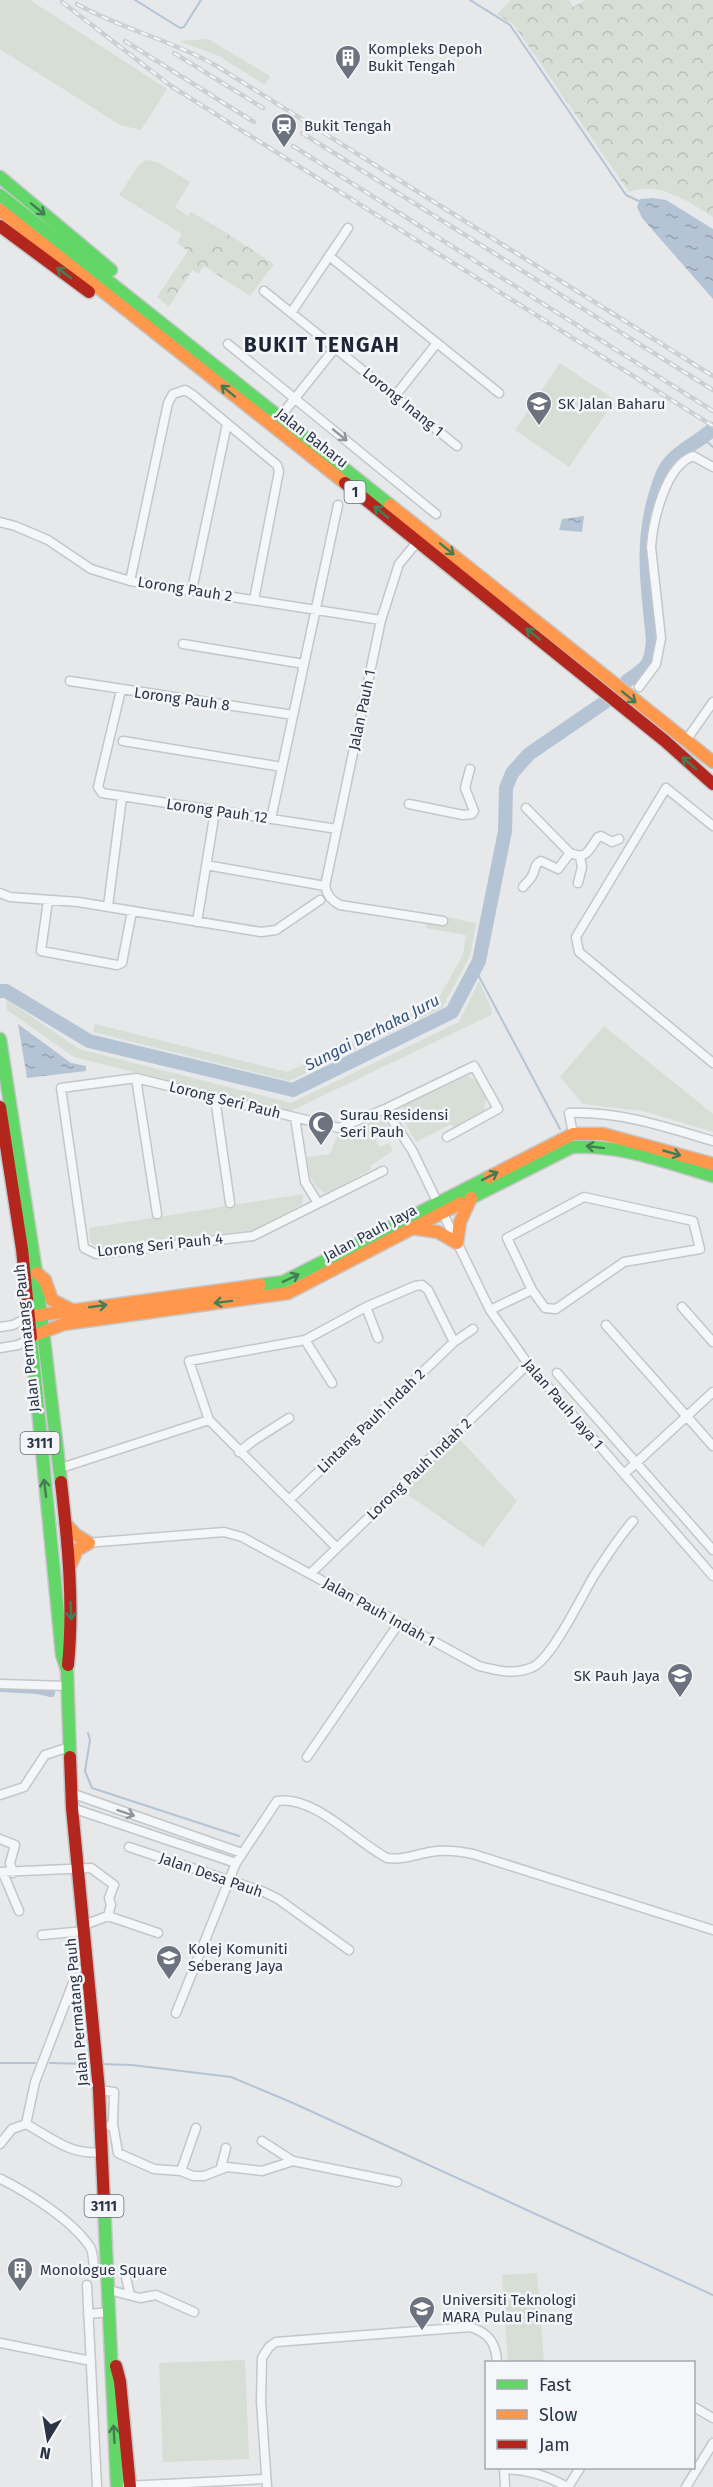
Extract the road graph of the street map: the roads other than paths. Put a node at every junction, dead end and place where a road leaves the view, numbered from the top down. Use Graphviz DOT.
graph roads {
  1 [pos="0,177"];
  2 [pos="0,195"];
  3 [pos="0,210"];
  4 [pos="0,226"];
  5 [pos="348,228"];
  6 [pos="329,256"];
  7 [pos="71,258"];
  8 [pos="264,291"];
  9 [pos="135,308"];
  10 [pos="291,313"];
  11 [pos="437,343"];
  12 [pos="228,344"];
  13 [pos="335,348"];
  14 [pos="499,393"];
  15 [pos="395,396"];
  16 [pos="295,398"];
  17 [pos="280,417"];
  18 [pos="226,424"];
  19 [pos="457,446"];
  20 [pos="713,467"];
  21 [pos="338,505"];
  22 [pos="436,514"];
  23 [pos="0,522"];
  24 [pos="418,541"];
  25 [pos="130,581"];
  26 [pos="192,590"];
  27 [pos="254,600"];
  28 [pos="316,610"];
  29 [pos="381,620"];
  30 [pos="183,644"];
  31 [pos="304,664"];
  32 [pos="581,666"];
  33 [pos="70,681"];
  34 [pos="639,687"];
  35 [pos="122,690"];
  36 [pos="713,702"];
  37 [pos="293,715"];
  38 [pos="669,737"];
  39 [pos="123,741"];
  40 [pos="685,742"];
  41 [pos="713,762"];
  42 [pos="282,766"];
  43 [pos="470,769"];
  44 [pos="713,784"];
  45 [pos="122,797"];
  46 [pos="409,804"];
  47 [pos="526,808"];
  48 [pos="215,811"];
  49 [pos="271,819"];
  50 [pos="713,826"];
  51 [pos="337,830"];
  52 [pos="619,839"];
  53 [pos="570,853"];
  54 [pos="580,857"];
  55 [pos="206,865"];
  56 [pos="578,883"];
  57 [pos="325,886"];
  58 [pos="523,887"];
  59 [pos="0,893"];
  60 [pos="10,897"];
  61 [pos="48,900"];
  62 [pos="320,900"];
  63 [pos="0,901"];
  64 [pos="108,906"];
  65 [pos="132,911"];
  66 [pos="443,921"];
  67 [pos="197,922"];
  68 [pos="0,1039"];
  69 [pos="713,1063"];
  70 [pos="136,1078"];
  71 [pos="61,1088"];
  72 [pos="215,1098"];
  73 [pos="0,1107"];
  74 [pos="385,1109"];
  75 [pos="295,1118"];
  76 [pos="573,1134"];
  77 [pos="447,1137"];
  78 [pos="713,1141"];
  79 [pos="713,1164"];
  80 [pos="383,1171"];
  81 [pos="713,1176"];
  82 [pos="471,1198"];
  83 [pos="230,1203"];
  84 [pos="318,1203"];
  85 [pos="440,1207"];
  86 [pos="157,1214"];
  87 [pos="411,1228"];
  88 [pos="457,1243"];
  89 [pos="36,1272"];
  90 [pos="532,1290"];
  91 [pos="366,1307"];
  92 [pos="682,1307"];
  93 [pos="72,1310"];
  94 [pos="490,1311"];
  95 [pos="35,1316"];
  96 [pos="606,1325"];
  97 [pos="0,1327"];
  98 [pos="473,1329"];
  99 [pos="42,1331"];
  100 [pos="378,1338"];
  101 [pos="30,1339"];
  102 [pos="305,1340"];
  103 [pos="454,1342"];
  104 [pos="713,1342"];
  105 [pos="0,1348"];
  106 [pos="528,1364"];
  107 [pos="557,1372"];
  108 [pos="333,1383"];
  109 [pos="713,1392"];
  110 [pos="687,1416"];
  111 [pos="289,1418"];
  112 [pos="209,1420"];
  113 [pos="713,1446"];
  114 [pos="239,1452"];
  115 [pos="636,1462"];
  116 [pos="58,1469"];
  117 [pos="624,1474"];
  118 [pos="289,1500"];
  119 [pos="633,1521"];
  120 [pos="65,1523"];
  121 [pos="89,1543"];
  122 [pos="52,1546"];
  123 [pos="68,1546"];
  124 [pos="337,1548"];
  125 [pos="713,1550"];
  126 [pos="69,1568"];
  127 [pos="310,1574"];
  128 [pos="713,1576"];
  129 [pos="399,1623"];
  130 [pos="67,1670"];
  131 [pos="0,1684"];
  132 [pos="67,1686"];
  133 [pos="69,1747"];
  134 [pos="307,1757"];
  135 [pos="71,1793"];
  136 [pos="0,1795"];
  137 [pos="72,1808"];
  138 [pos="0,1839"];
  139 [pos="129,1847"];
  140 [pos="242,1853"];
  141 [pos="236,1863"];
  142 [pos="78,1868"];
  143 [pos="3,1873"];
  144 [pos="229,1880"];
  145 [pos="19,1911"];
  146 [pos="108,1916"];
  147 [pos="84,1928"];
  148 [pos="713,1930"];
  149 [pos="158,1933"];
  150 [pos="42,1935"];
  151 [pos="349,1950"];
  152 [pos="89,1979"];
  153 [pos="176,2013"];
  154 [pos="26,2124"];
  155 [pos="107,2125"];
  156 [pos="196,2128"];
  157 [pos="262,2141"];
  158 [pos="0,2144"];
  159 [pos="226,2148"];
  160 [pos="102,2152"];
  161 [pos="293,2161"];
  162 [pos="221,2168"];
  163 [pos="181,2171"];
  164 [pos="1,2179"];
  165 [pos="397,2182"];
  166 [pos="106,2246"];
  167 [pos="91,2248"];
  168 [pos="124,2268"];
  169 [pos="107,2274"];
  170 [pos="87,2284"];
  171 [pos="109,2290"];
  172 [pos="130,2295"];
  173 [pos="110,2312"];
  174 [pos="194,2312"];
  175 [pos="88,2314"];
  176 [pos="0,2343"];
  177 [pos="113,2353"];
  178 [pos="91,2361"];
  179 [pos="497,2361"];
  180 [pos="695,2408"];
  181 [pos="713,2418"];
  182 [pos="713,2443"];
  183 [pos="504,2469"];
  184 [pos="512,2469"];
  185 [pos="579,2469"];
  186 [pos="266,2483"];
  187 [pos="210,2484"];
  188 [pos="173,2485"];
  189 [pos="130,2486"];
  190 [pos="97,2487"];
  191 [pos="117,2487"];
  192 [pos="505,2487"];
  193 [pos="567,2487"];
  194 [pos="686,2487"];
  1 -- 9 [label="main road, one-way"];
  2 -- 7 [label="main road, Jalan Baharu / 1"];
  3 -- 7 [label="main road, Jalan Baharu / 1"];
  9 -- 4 [label="main road, one-way"];
  5 -- 6 [label="street"];
  6 -- 10 [label="street"];
  6 -- 11 [label="street"];
  7 -- 9 [label="main road, Jalan Baharu / 1"];
  8 -- 10 [label="street, Lorong Inang 1"];
  9 -- 17 [label="main road, Jalan Baharu / 1"];
  24 -- 9 [label="main road, Jalan Baharu / 1, one-way"];
  10 -- 13 [label="street, Lorong Inang 1"];
  11 -- 14 [label="street"];
  11 -- 15 [label="street"];
  12 -- 16 [label="street"];
  13 -- 15 [label="street, Lorong Inang 1"];
  13 -- 16 [label="street"];
  15 -- 19 [label="street, Lorong Inang 1"];
  16 -- 17 [label="street"];
  16 -- 22 [label="street, one-way"];
  17 -- 32 [label="main road, Jalan Baharu / 1, one-way"];
  18 -- 25 [label="street"];
  18 -- 26 [label="street"];
  18 -- 27 [label="street"];
  20 -- 34 [label="street"];
  21 -- 28 [label="street"];
  23 -- 25 [label="street, Lorong Pauh 2"];
  24 -- 29 [label="street, Jalan Pauh 1"];
  32 -- 24 [label="main road, Jalan Baharu / 1, one-way"];
  25 -- 26 [label="street, Lorong Pauh 2"];
  26 -- 27 [label="street, Lorong Pauh 2"];
  27 -- 28 [label="street, Lorong Pauh 2"];
  28 -- 29 [label="street, Lorong Pauh 2"];
  28 -- 31 [label="street"];
  29 -- 51 [label="street, Jalan Pauh 1"];
  30 -- 31 [label="street"];
  31 -- 37 [label="street"];
  32 -- 38 [label="main road, Jalan Baharu / 1"];
  33 -- 35 [label="street, Lorong Pauh 8"];
  35 -- 37 [label="street, Lorong Pauh 8"];
  35 -- 45 [label="street, Lorong Pauh 12"];
  36 -- 40 [label="street"];
  37 -- 42 [label="street"];
  38 -- 40 [label="main road, 1"];
  44 -- 38 [label="main road, Jalan Baharu / 1, one-way"];
  39 -- 42 [label="street"];
  40 -- 41 [label="main road, 1"];
  42 -- 49 [label="street"];
  43 -- 46 [label="street"];
  45 -- 48 [label="street, Lorong Pauh 12"];
  45 -- 64 [label="street"];
  47 -- 53 [label="street"];
  48 -- 49 [label="street, Lorong Pauh 12"];
  48 -- 55 [label="street"];
  49 -- 51 [label="street, Lorong Pauh 12"];
  50 -- 69 [label="street"];
  51 -- 57 [label="street, Jalan Pauh 1"];
  52 -- 54 [label="street"];
  53 -- 54 [label="street"];
  53 -- 58 [label="street"];
  54 -- 56 [label="street"];
  55 -- 57 [label="street"];
  55 -- 67 [label="street"];
  57 -- 66 [label="street"];
  59 -- 60 [label="street"];
  60 -- 61 [label="street"];
  60 -- 63 [label="street"];
  61 -- 64 [label="street"];
  61 -- 65 [label="street"];
  62 -- 67 [label="street"];
  64 -- 65 [label="street"];
  65 -- 67 [label="street"];
  68 -- 89 [label="main road, Jalan Permatang Pauh / 3111"];
  70 -- 71 [label="street, Lorong Seri Pauh"];
  70 -- 72 [label="street, Lorong Seri Pauh"];
  70 -- 86 [label="street"];
  71 -- 84 [label="street, Lorong Seri Pauh 4"];
  72 -- 75 [label="street, Lorong Seri Pauh"];
  72 -- 83 [label="street"];
  73 -- 95 [label="main road, Jalan Permatang Pauh / 3111"];
  74 -- 75 [label="street, Lorong Seri Pauh"];
  74 -- 77 [label="street, Lorong Seri Pauh"];
  74 -- 85 [label="street"];
  75 -- 84 [label="street"];
  76 -- 78 [label="street"];
  76 -- 79 [label="main road, Jalan Pauh Jaya, one-way"];
  85 -- 76 [label="main road, Jalan Pauh Jaya, one-way"];
  80 -- 84 [label="street, Lorong Seri Pauh 4"];
  81 -- 82 [label="main road, Jalan Pauh Jaya, one-way"];
  82 -- 85 [label="main road, Jalan Pauh Jaya"];
  82 -- 88 [label="main road"];
  85 -- 87 [label="main road, Jalan Pauh Jaya"];
  85 -- 88 [label="street, Jalan Pauh Jaya 1"];
  93 -- 85 [label="main road, Jalan Pauh Jaya, one-way"];
  87 -- 88 [label="main road"];
  87 -- 99 [label="main road, Jalan Pauh Jaya, one-way"];
  88 -- 94 [label="street, Jalan Pauh Jaya 1"];
  89 -- 93 [label="main road"];
  89 -- 95 [label="main road, Jalan Permatang Pauh / 3111"];
  90 -- 90 [label="street"];
  90 -- 94 [label="street"];
  91 -- 100 [label="street"];
  91 -- 102 [label="street"];
  91 -- 103 [label="street"];
  92 -- 104 [label="street"];
  93 -- 95 [label="main road, Jalan Pauh Jaya"];
  94 -- 106 [label="street, Jalan Pauh Jaya 1"];
  95 -- 97 [label="street"];
  95 -- 99 [label="main road, Jalan Permatang Pauh / 3111"];
  95 -- 101 [label="main road, Jalan Permatang Pauh / 3111"];
  96 -- 110 [label="street"];
  98 -- 103 [label="street, Lintang Pauh Indah 2"];
  99 -- 101 [label="main road, Jalan Pauh Jaya"];
  99 -- 116 [label="main road, Jalan Permatang Pauh / 3111"];
  101 -- 105 [label="street"];
  122 -- 101 [label="main road, Jalan Permatang Pauh / 3111, one-way"];
  102 -- 108 [label="street"];
  102 -- 112 [label="street"];
  103 -- 118 [label="street, Lintang Pauh Indah 2"];
  106 -- 117 [label="street, Jalan Pauh Jaya 1"];
  106 -- 124 [label="street, Lorong Pauh Indah 2"];
  107 -- 115 [label="street"];
  109 -- 110 [label="street"];
  110 -- 113 [label="street"];
  110 -- 115 [label="street"];
  111 -- 114 [label="street"];
  112 -- 114 [label="street"];
  112 -- 116 [label="street"];
  114 -- 118 [label="street"];
  115 -- 117 [label="street"];
  115 -- 125 [label="street"];
  116 -- 120 [label="main road, Jalan Permatang Pauh / 3111"];
  117 -- 128 [label="street, Jalan Pauh Jaya 1"];
  118 -- 124 [label="street"];
  119 -- 129 [label="street, Jalan Pauh Indah 1"];
  120 -- 121 [label="main road"];
  120 -- 123 [label="main road, Jalan Permatang Pauh / 3111"];
  121 -- 123 [label="street, Jalan Pauh Indah 1"];
  121 -- 126 [label="main road"];
  121 -- 127 [label="street, Jalan Pauh Indah 1"];
  122 -- 123 [label="street, Jalan Pauh Indah 1"];
  122 -- 130 [label="main road, Jalan Permatang Pauh / 3111"];
  123 -- 126 [label="main road, Jalan Permatang Pauh / 3111"];
  124 -- 127 [label="street, Lorong Pauh Indah 2"];
  126 -- 130 [label="main road, Jalan Permatang Pauh / 3111, one-way"];
  127 -- 129 [label="street, Jalan Pauh Indah 1"];
  129 -- 134 [label="street"];
  130 -- 132 [label="main road, Jalan Permatang Pauh / 3111"];
  131 -- 132 [label="street"];
  132 -- 133 [label="main road, Jalan Permatang Pauh / 3111"];
  133 -- 135 [label="main road, Jalan Permatang Pauh / 3111"];
  133 -- 136 [label="street"];
  135 -- 137 [label="main road, Jalan Permatang Pauh / 3111"];
  135 -- 140 [label="street, one-way"];
  137 -- 141 [label="street"];
  137 -- 142 [label="main road, Jalan Permatang Pauh / 3111"];
  138 -- 143 [label="street"];
  139 -- 144 [label="street, Jalan Desa Pauh"];
  140 -- 141 [label="street"];
  140 -- 148 [label="street"];
  141 -- 144 [label="street"];
  142 -- 143 [label="street"];
  142 -- 146 [label="street"];
  142 -- 147 [label="main road, Jalan Permatang Pauh / 3111"];
  143 -- 145 [label="street"];
  144 -- 151 [label="street, Jalan Desa Pauh"];
  144 -- 153 [label="street"];
  146 -- 147 [label="street"];
  146 -- 149 [label="street"];
  147 -- 150 [label="street"];
  147 -- 152 [label="main road, Jalan Permatang Pauh / 3111"];
  152 -- 154 [label="street"];
  152 -- 155 [label="main road, Jalan Permatang Pauh / 3111"];
  154 -- 158 [label="street"];
  154 -- 160 [label="street"];
  155 -- 160 [label="main road, Jalan Permatang Pauh / 3111"];
  155 -- 163 [label="street"];
  156 -- 163 [label="street"];
  157 -- 161 [label="street"];
  159 -- 162 [label="street"];
  160 -- 166 [label="main road, Jalan Permatang Pauh / 3111"];
  161 -- 162 [label="street"];
  161 -- 165 [label="street"];
  162 -- 163 [label="street"];
  164 -- 167 [label="street"];
  166 -- 167 [label="street"];
  166 -- 169 [label="main road, Jalan Permatang Pauh / 3111"];
  167 -- 169 [label="street"];
  168 -- 172 [label="street"];
  169 -- 171 [label="main road, Jalan Permatang Pauh / 3111"];
  170 -- 175 [label="street"];
  171 -- 172 [label="street"];
  171 -- 173 [label="main road, Jalan Permatang Pauh / 3111"];
  172 -- 174 [label="street"];
  173 -- 175 [label="street"];
  173 -- 177 [label="main road, Jalan Permatang Pauh / 3111"];
  175 -- 178 [label="street"];
  176 -- 178 [label="street"];
  177 -- 189 [label="main road, Jalan Permatang Pauh / 3111"];
  191 -- 177 [label="main road, Jalan Permatang Pauh / 3111, one-way"];
  178 -- 190 [label="street"];
  179 -- 186 [label="street"];
  180 -- 181 [label="street"];
  182 -- 194 [label="street"];
  183 -- 192 [label="street"];
  184 -- 193 [label="street"];
  185 -- 193 [label="street"];
  186 -- 187 [label="street"];
  187 -- 188 [label="street"];
  188 -- 189 [label="street"];
  189 -- 191 [label="street"];
}
